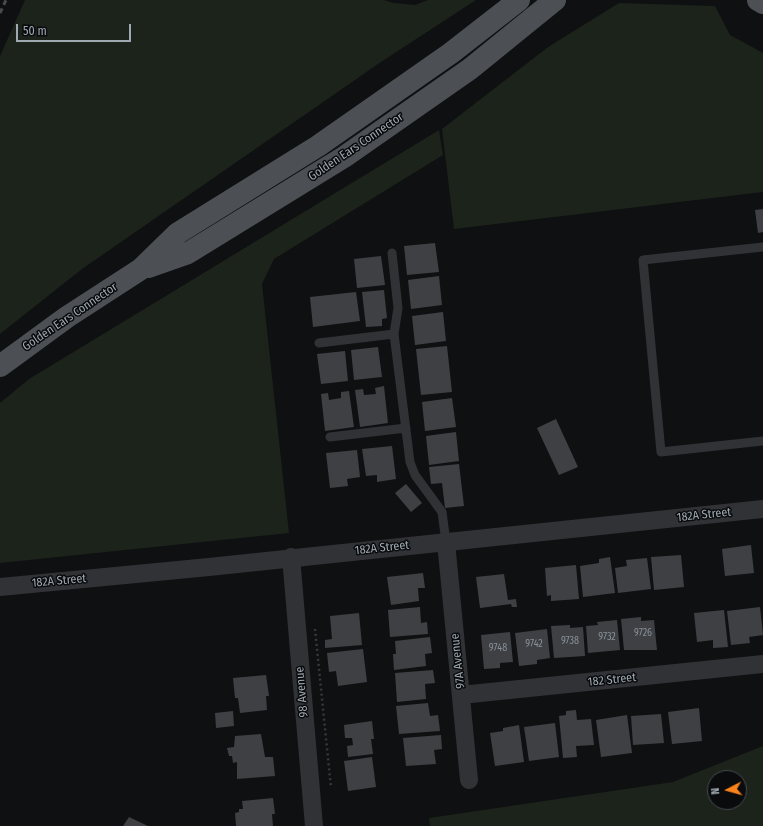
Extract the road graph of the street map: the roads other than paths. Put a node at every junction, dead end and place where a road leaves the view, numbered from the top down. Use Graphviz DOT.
graph roads {
  1 [pos="519,0"];
  2 [pos="758,0"];
  3 [pos="555,2"];
  4 [pos="763,3"];
  5 [pos="763,247"];
  6 [pos="392,253"];
  7 [pos="141,269"];
  8 [pos="394,334"];
  9 [pos="319,343"];
  10 [pos="0,366"];
  11 [pos="406,428"];
  12 [pos="330,437"];
  13 [pos="763,440"];
  14 [pos="763,509"];
  15 [pos="446,542"];
  16 [pos="291,557"];
  17 [pos="0,587"];
  18 [pos="763,664"];
  19 [pos="461,695"];
  20 [pos="469,780"];
  21 [pos="314,826"];
  1 -- 7 [label="main road, Golden Ears Connector"];
  2 -- 4 [label="main road"];
  3 -- 7 [label="main road, Golden Ears Connector"];
  5 -- 13 [label="lane"];
  6 -- 8 [label="lane"];
  7 -- 10 [label="main road, Golden Ears Connector"];
  8 -- 9 [label="lane"];
  8 -- 11 [label="lane"];
  11 -- 12 [label="lane"];
  11 -- 15 [label="lane"];
  14 -- 15 [label="street, 182A Street"];
  15 -- 16 [label="street, 182A Street"];
  15 -- 19 [label="street, 97A Avenue"];
  16 -- 17 [label="street, 182A Street"];
  16 -- 21 [label="street, 98 Avenue"];
  18 -- 19 [label="street, 182 Street"];
  19 -- 20 [label="street, 97A Avenue"];
}
